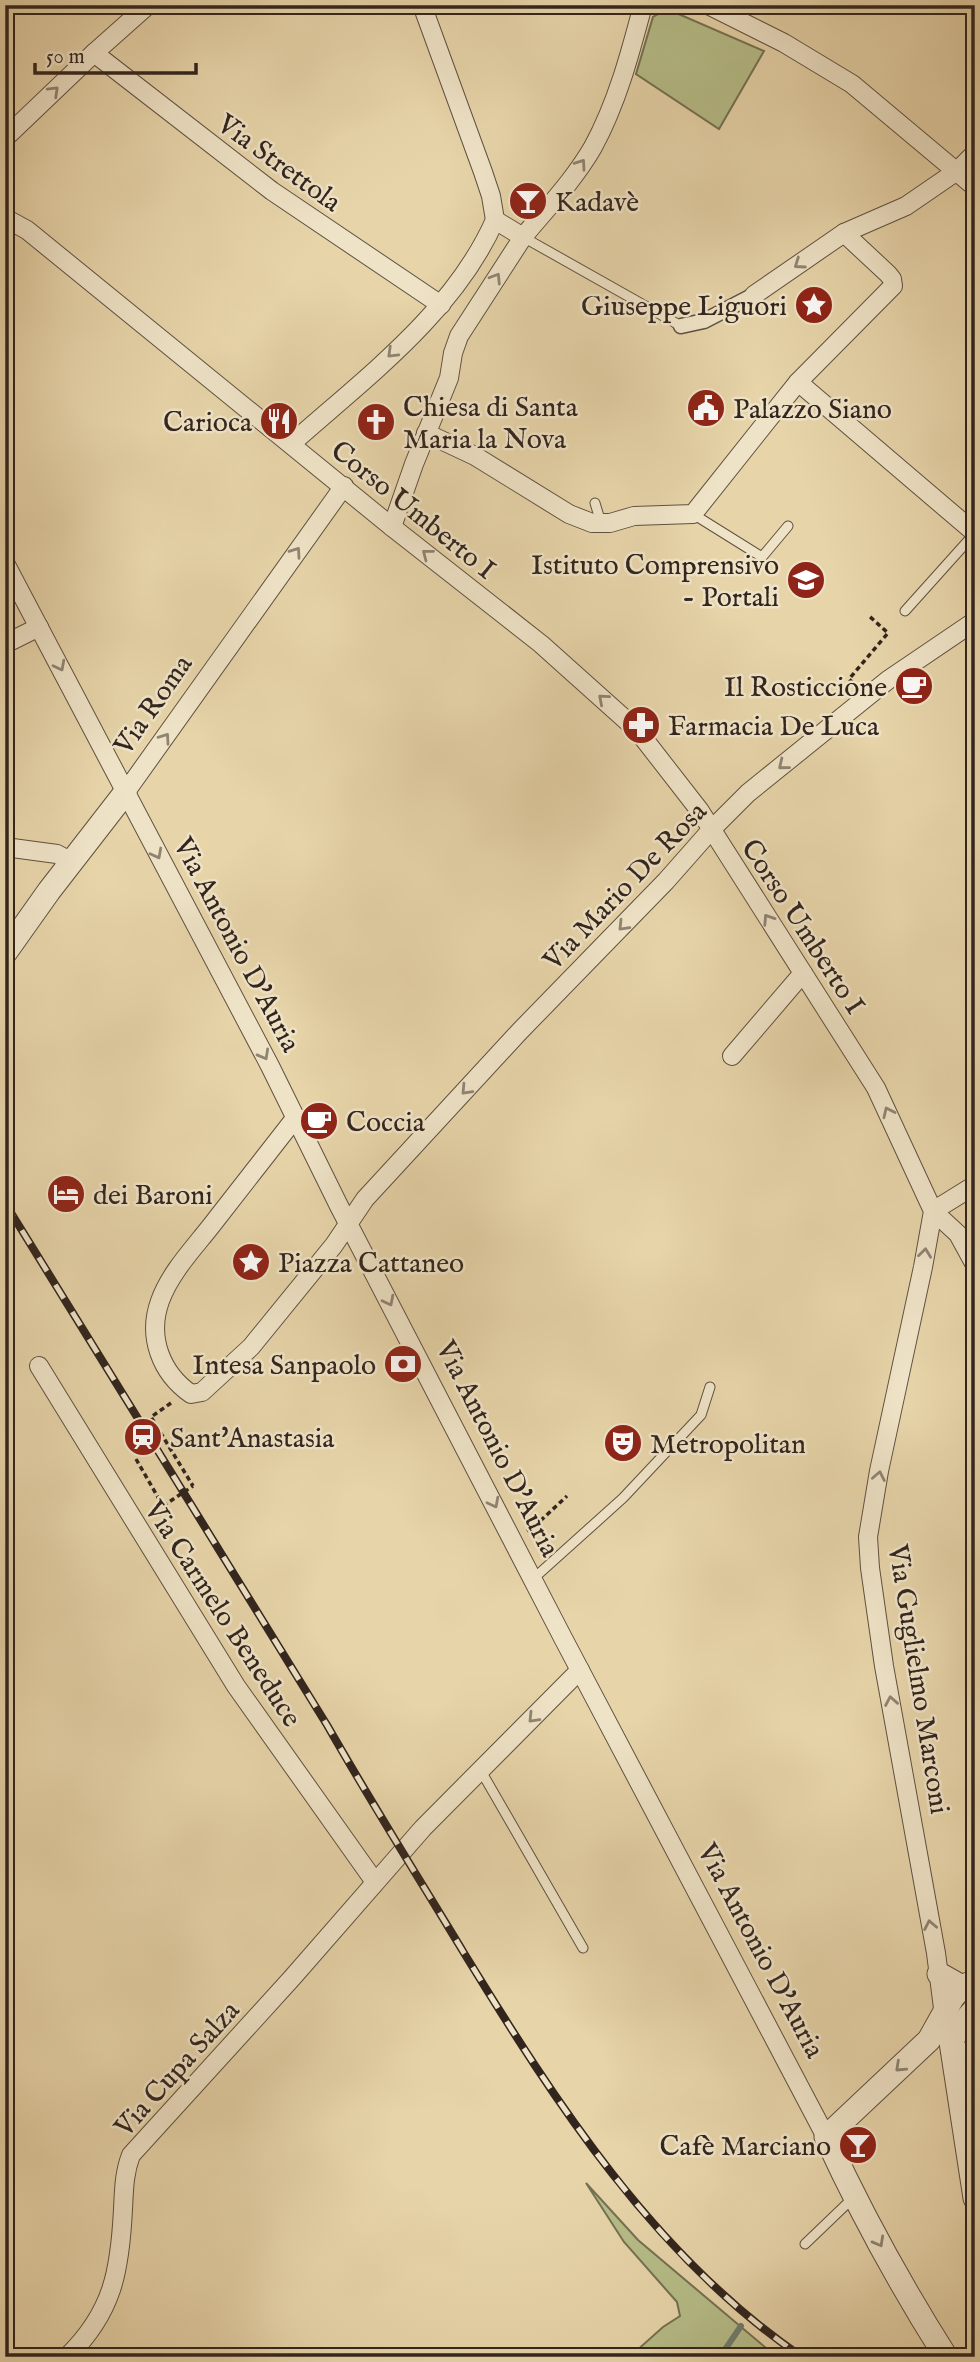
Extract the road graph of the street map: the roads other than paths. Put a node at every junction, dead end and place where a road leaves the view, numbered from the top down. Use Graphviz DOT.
graph roads {
  1 [pos="148,5"];
  2 [pos="422,5"];
  3 [pos="643,5"];
  4 [pos="708,5"];
  5 [pos="93,53"];
  6 [pos="5,138"];
  7 [pos="975,153"];
  8 [pos="957,172"];
  9 [pos="975,187"];
  10 [pos="5,218"];
  11 [pos="495,220"];
  12 [pos="844,233"];
  13 [pos="523,237"];
  14 [pos="754,295"];
  15 [pos="440,305"];
  16 [pos="681,326"];
  17 [pos="798,382"];
  18 [pos="426,433"];
  19 [pos="291,444"];
  20 [pos="344,486"];
  21 [pos="595,503"];
  22 [pos="693,514"];
  23 [pos="601,523"];
  24 [pos="788,526"];
  25 [pos="392,527"];
  26 [pos="975,533"];
  27 [pos="5,563"];
  28 [pos="905,611"];
  29 [pos="975,621"];
  30 [pos="39,627"];
  31 [pos="5,644"];
  32 [pos="125,793"];
  33 [pos="711,830"];
  34 [pos="5,847"];
  35 [pos="72,862"];
  36 [pos="5,953"];
  37 [pos="803,973"];
  38 [pos="732,1056"];
  39 [pos="296,1117"];
  40 [pos="975,1185"];
  41 [pos="933,1211"];
  42 [pos="349,1224"];
  43 [pos="975,1265"];
  44 [pos="39,1366"];
  45 [pos="710,1387"];
  46 [pos="533,1579"];
  47 [pos="580,1670"];
  48 [pos="481,1771"];
  49 [pos="375,1882"];
  50 [pos="583,1948"];
  51 [pos="939,1974"];
  52 [pos="968,1984"];
  53 [pos="975,2009"];
  54 [pos="944,2016"];
  55 [pos="951,2042"];
  56 [pos="975,2065"];
  57 [pos="825,2137"];
  58 [pos="854,2197"];
  59 [pos="975,2198"];
  60 [pos="806,2245"];
  61 [pos="957,2355"];
  62 [pos="67,2357"];
  1 -- 5 [label="street"];
  2 -- 11 [label="street"];
  13 -- 3 [label="street, one-way"];
  4 -- 8 [label="street"];
  6 -- 5 [label="street, one-way"];
  5 -- 15 [label="street, Via Strettola"];
  7 -- 8 [label="street"];
  8 -- 9 [label="street"];
  8 -- 12 [label="street"];
  10 -- 19 [label="street, Corso Umberto I"];
  11 -- 13 [label="street"];
  11 -- 15 [label="street"];
  12 -- 14 [label="street, one-way"];
  12 -- 17 [label="street"];
  13 -- 16 [label="lane"];
  18 -- 13 [label="street, one-way"];
  14 -- 16 [label="street"];
  15 -- 19 [label="street, one-way"];
  17 -- 22 [label="street"];
  17 -- 26 [label="street"];
  18 -- 23 [label="street"];
  18 -- 25 [label="street"];
  19 -- 20 [label="street, Corso Umberto I"];
  20 -- 25 [label="street, Corso Umberto I"];
  32 -- 20 [label="street, Via Roma, one-way"];
  21 -- 23 [label="lane"];
  22 -- 23 [label="street"];
  22 -- 24 [label="lane"];
  33 -- 25 [label="street, Corso Umberto I, one-way"];
  26 -- 28 [label="lane"];
  27 -- 30 [label="street, Via Antonio D'Auria"];
  29 -- 33 [label="street, Via Mario De Rosa, one-way"];
  30 -- 31 [label="street"];
  30 -- 32 [label="street, Via Antonio D'Auria, one-way"];
  32 -- 35 [label="street, Via Roma"];
  32 -- 39 [label="street, Via Antonio D'Auria, one-way"];
  37 -- 33 [label="street, Corso Umberto I, one-way"];
  33 -- 42 [label="street, Via Mario De Rosa, one-way"];
  34 -- 35 [label="street"];
  35 -- 36 [label="street, Via Roma"];
  37 -- 38 [label="street"];
  41 -- 37 [label="street, Corso Umberto I, one-way"];
  39 -- 42 [label="street, Via Antonio D'Auria"];
  39 -- 42 [label="street, Via Mario De Rosa"];
  40 -- 41 [label="street"];
  41 -- 43 [label="street"];
  51 -- 41 [label="street, Via Guglielmo Marconi, one-way"];
  42 -- 46 [label="street, Via Antonio D'Auria, one-way"];
  44 -- 49 [label="street, Via Carmelo Beneduce"];
  45 -- 46 [label="lane"];
  46 -- 47 [label="street, Via Antonio D'Auria"];
  47 -- 48 [label="street, Via Cupa Salza, one-way"];
  47 -- 57 [label="street, Via Antonio D'Auria"];
  48 -- 49 [label="street, Via Cupa Salza"];
  48 -- 50 [label="lane"];
  49 -- 62 [label="street, Via Cupa Salza"];
  51 -- 52 [label="street"];
  51 -- 54 [label="street, Via Guglielmo Marconi"];
  52 -- 54 [label="street"];
  53 -- 55 [label="street"];
  54 -- 55 [label="street, Via Guglielmo Marconi"];
  54 -- 57 [label="street, one-way"];
  55 -- 56 [label="street"];
  55 -- 59 [label="street, Via Guglielmo Marconi"];
  57 -- 58 [label="street, Via Antonio D'Auria"];
  58 -- 60 [label="lane"];
  58 -- 61 [label="street, Via Antonio D'Auria, one-way"];
}
